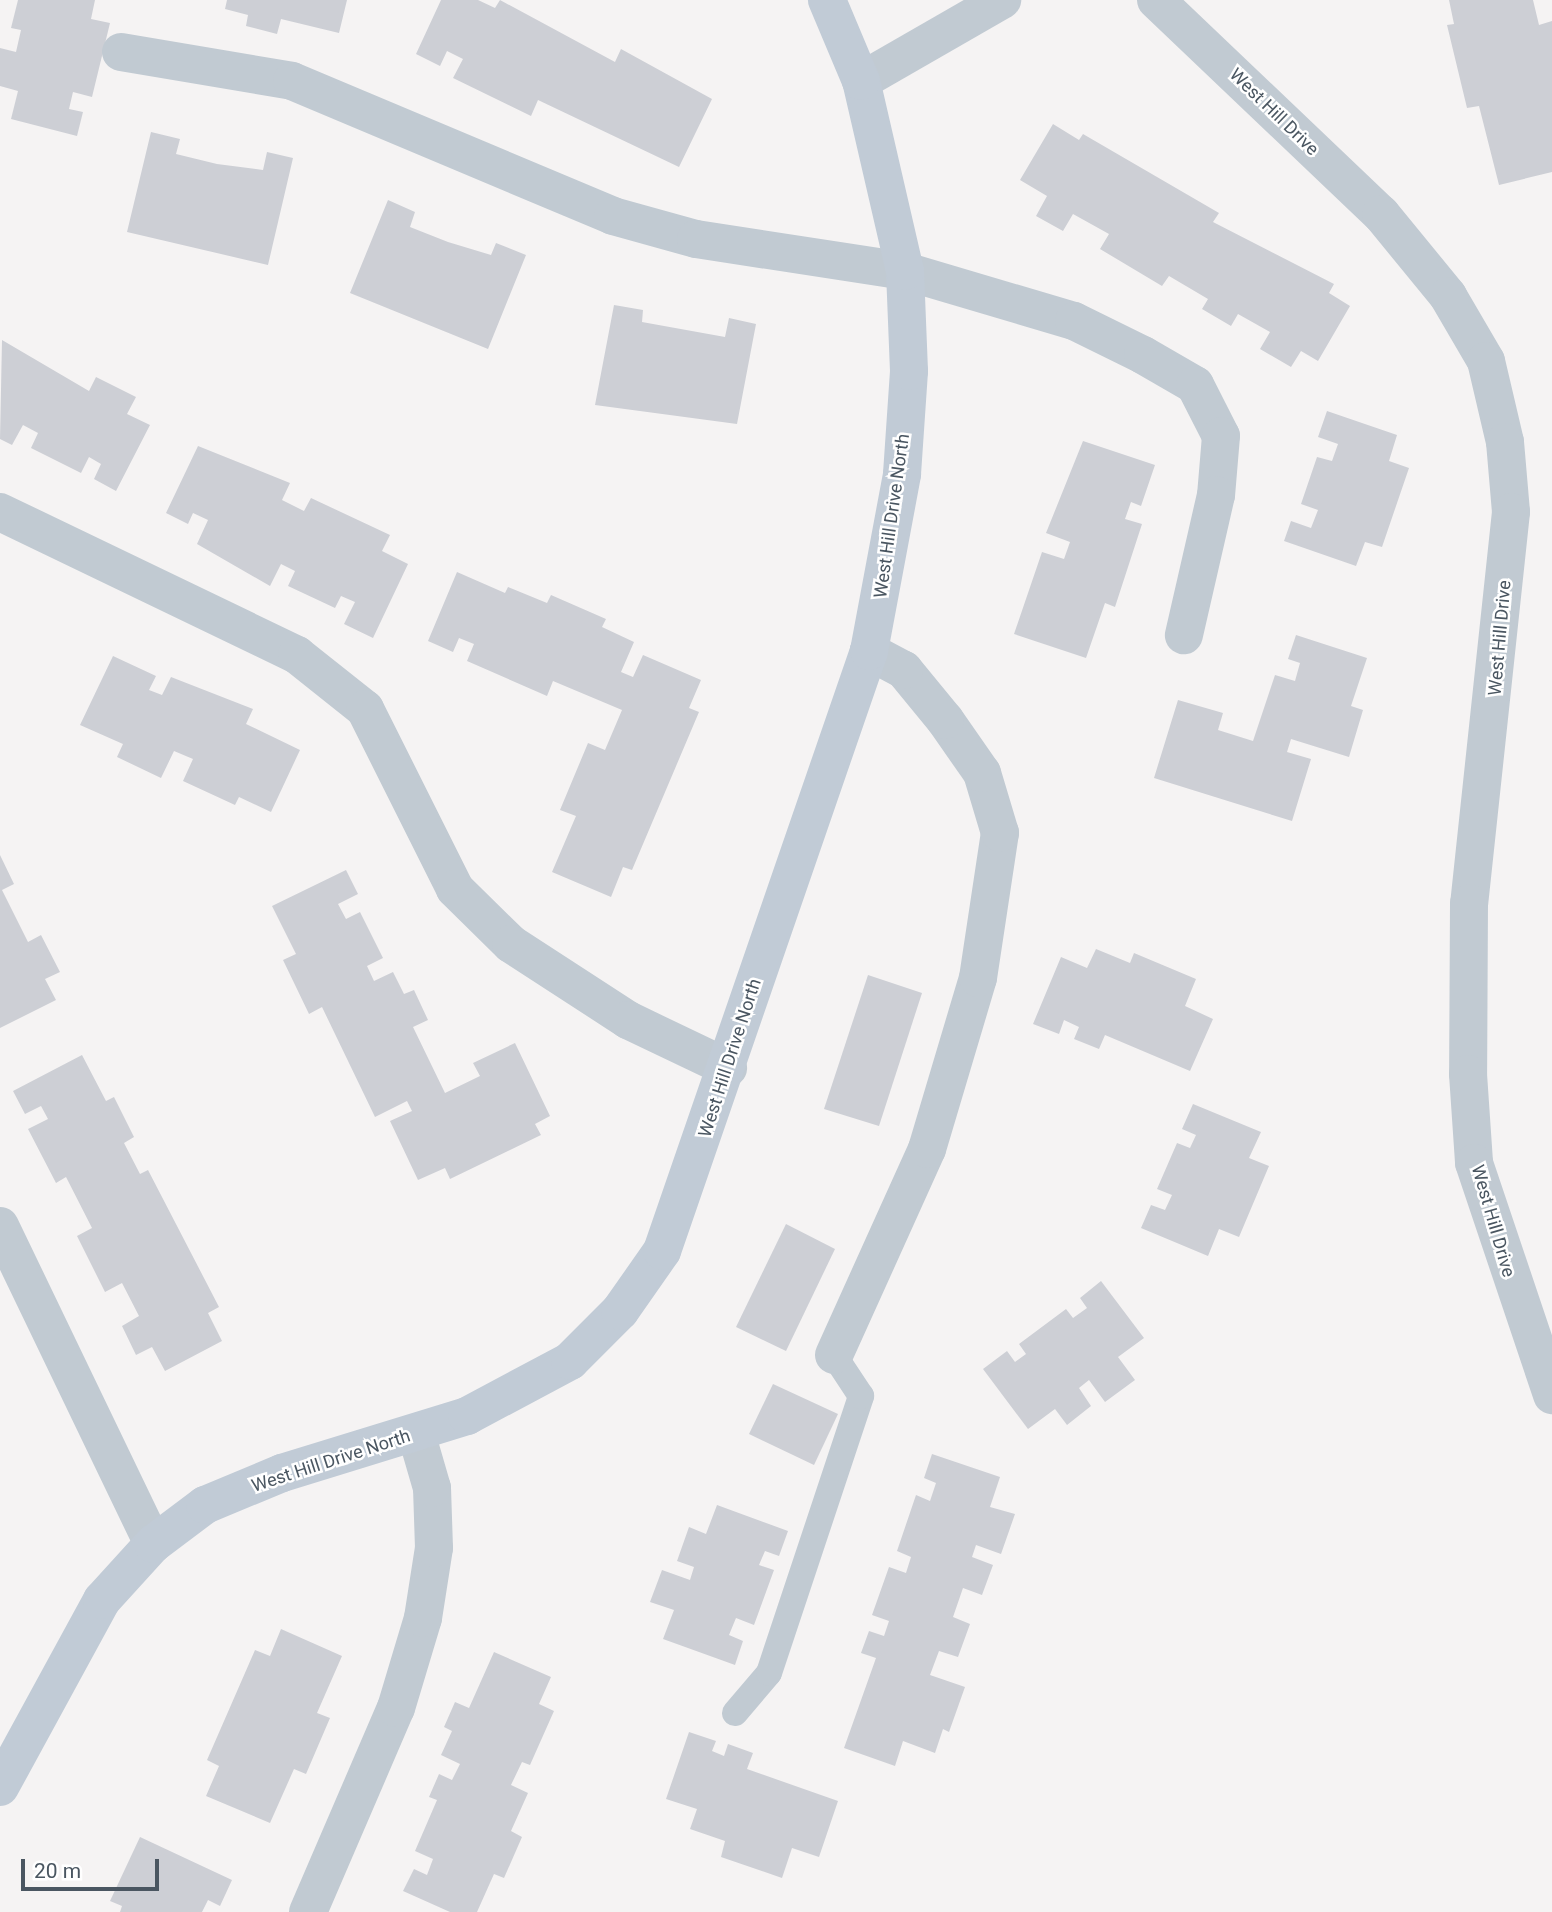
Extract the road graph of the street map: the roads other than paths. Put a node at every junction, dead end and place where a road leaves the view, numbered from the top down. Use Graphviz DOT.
graph roads {
  1 [pos="827,0"];
  2 [pos="1002,0"];
  3 [pos="1156,0"];
  4 [pos="121,52"];
  5 [pos="861,80"];
  6 [pos="905,271"];
  7 [pos="0,512"];
  8 [pos="1184,635"];
  9 [pos="869,651"];
  10 [pos="728,1068"];
  11 [pos="0,1226"];
  12 [pos="12,1288"];
  13 [pos="834,1355"];
  14 [pos="1552,1395"];
  15 [pos="416,1433"];
  16 [pos="153,1544"];
  17 [pos="735,1713"];
  18 [pos="0,1787"];
  19 [pos="308,1912"];
  1 -- 5 [label="street, West Hill Drive North"];
  2 -- 5 [label="street"];
  3 -- 14 [label="street, West Hill Drive"];
  4 -- 6 [label="street"];
  5 -- 6 [label="street, West Hill Drive North"];
  6 -- 8 [label="street"];
  6 -- 9 [label="street, West Hill Drive North"];
  7 -- 10 [label="street"];
  9 -- 10 [label="street, West Hill Drive North"];
  9 -- 13 [label="street"];
  10 -- 15 [label="street, West Hill Drive North"];
  11 -- 12 [label="street"];
  12 -- 16 [label="street"];
  13 -- 17 [label="lane"];
  15 -- 16 [label="street, West Hill Drive North"];
  15 -- 19 [label="street"];
  16 -- 18 [label="street, West Hill Drive North"];
}
